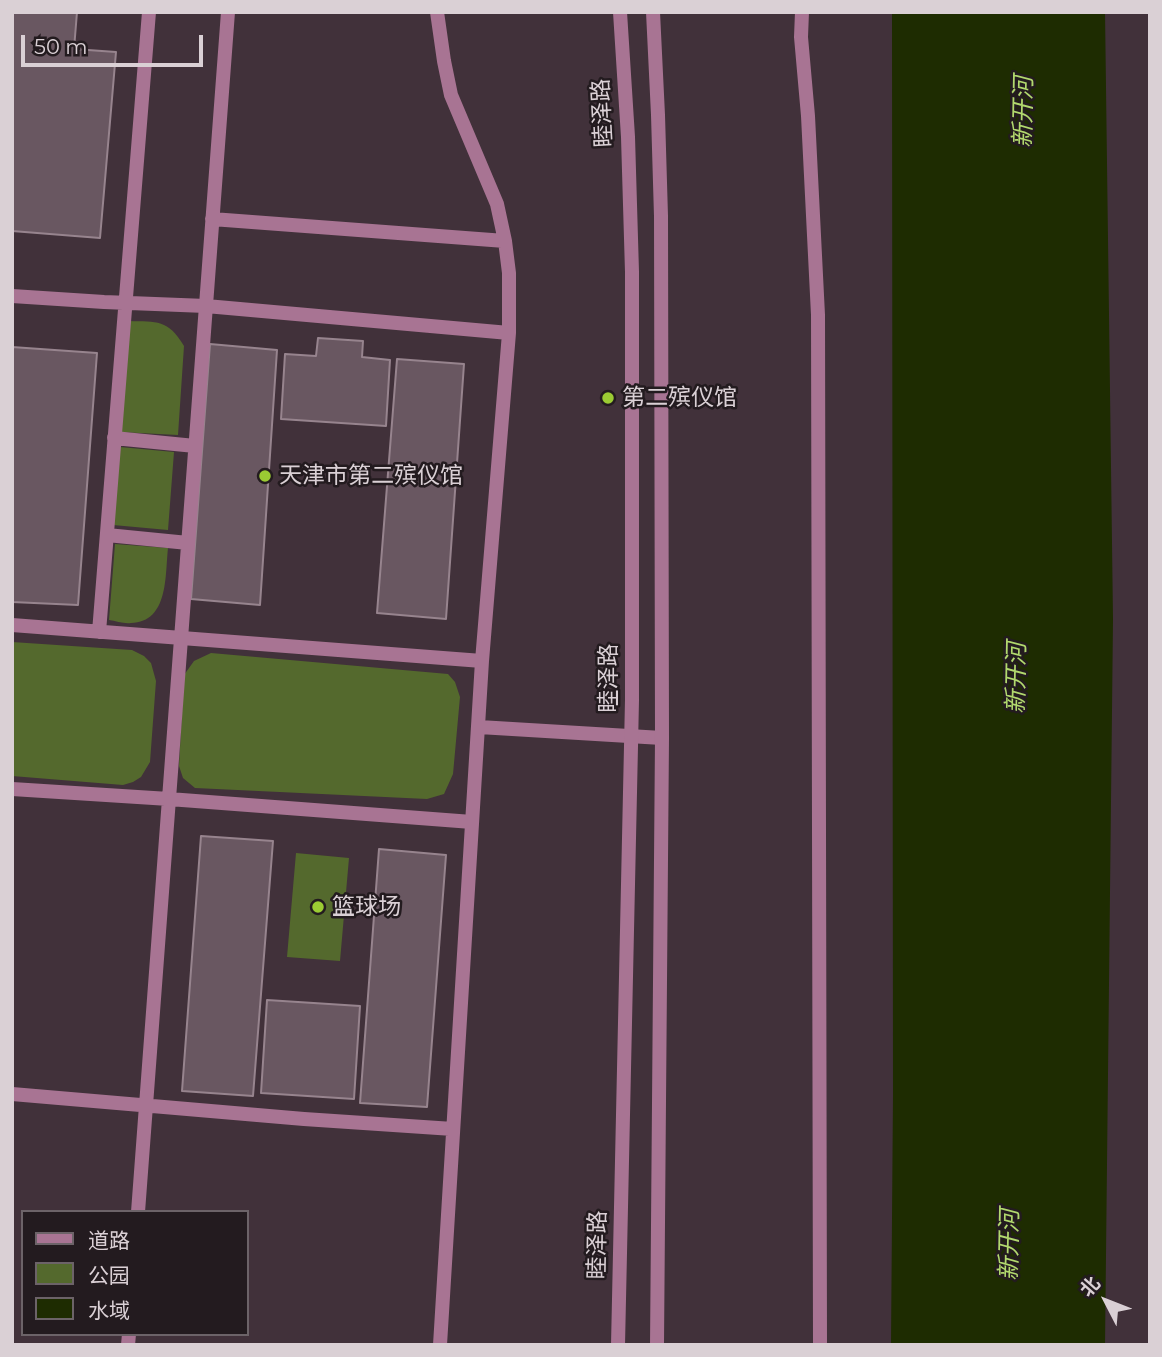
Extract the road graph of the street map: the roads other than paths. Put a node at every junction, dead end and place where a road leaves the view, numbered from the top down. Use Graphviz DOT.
graph roads {
  1 [pos="149,12"];
  2 [pos="228,12"];
  3 [pos="437,12"];
  4 [pos="620,12"];
  5 [pos="653,12"];
  6 [pos="802,12"];
  7 [pos="212,219"];
  8 [pos="505,241"];
  9 [pos="12,296"];
  10 [pos="126,303"];
  11 [pos="206,306"];
  12 [pos="509,333"];
  13 [pos="114,438"];
  14 [pos="195,446"];
  15 [pos="107,535"];
  16 [pos="188,543"];
  17 [pos="12,625"];
  18 [pos="99,632"];
  19 [pos="181,638"];
  20 [pos="482,661"];
  21 [pos="479,727"];
  22 [pos="631,737"];
  23 [pos="662,738"];
  24 [pos="12,789"];
  25 [pos="169,799"];
  26 [pos="472,822"];
  27 [pos="12,1094"];
  28 [pos="146,1106"];
  29 [pos="453,1129"];
  30 [pos="138,1210"];
  31 [pos="440,1345"];
  32 [pos="618,1345"];
  33 [pos="657,1345"];
  34 [pos="820,1345"];
  1 -- 10 [label="street"];
  2 -- 7 [label="street"];
  3 -- 8 [label="street"];
  4 -- 22 [label="street, 睦泽路"];
  5 -- 23 [label="street"];
  6 -- 34 [label="street"];
  7 -- 8 [label="street"];
  7 -- 11 [label="street"];
  8 -- 12 [label="street"];
  9 -- 10 [label="street"];
  10 -- 11 [label="street"];
  10 -- 13 [label="street"];
  11 -- 12 [label="street"];
  11 -- 14 [label="street"];
  12 -- 20 [label="street"];
  13 -- 14 [label="street"];
  13 -- 15 [label="street"];
  14 -- 16 [label="street"];
  15 -- 16 [label="street"];
  15 -- 18 [label="street"];
  16 -- 19 [label="street"];
  17 -- 18 [label="street"];
  18 -- 19 [label="street"];
  19 -- 20 [label="street"];
  19 -- 25 [label="street"];
  20 -- 21 [label="street"];
  21 -- 22 [label="street"];
  21 -- 26 [label="street"];
  22 -- 23 [label="street"];
  22 -- 32 [label="street, 睦泽路"];
  23 -- 33 [label="street"];
  24 -- 25 [label="street"];
  25 -- 26 [label="street"];
  25 -- 28 [label="street"];
  26 -- 29 [label="street"];
  27 -- 28 [label="street"];
  28 -- 29 [label="street"];
  28 -- 30 [label="street"];
  29 -- 31 [label="street"];
}
